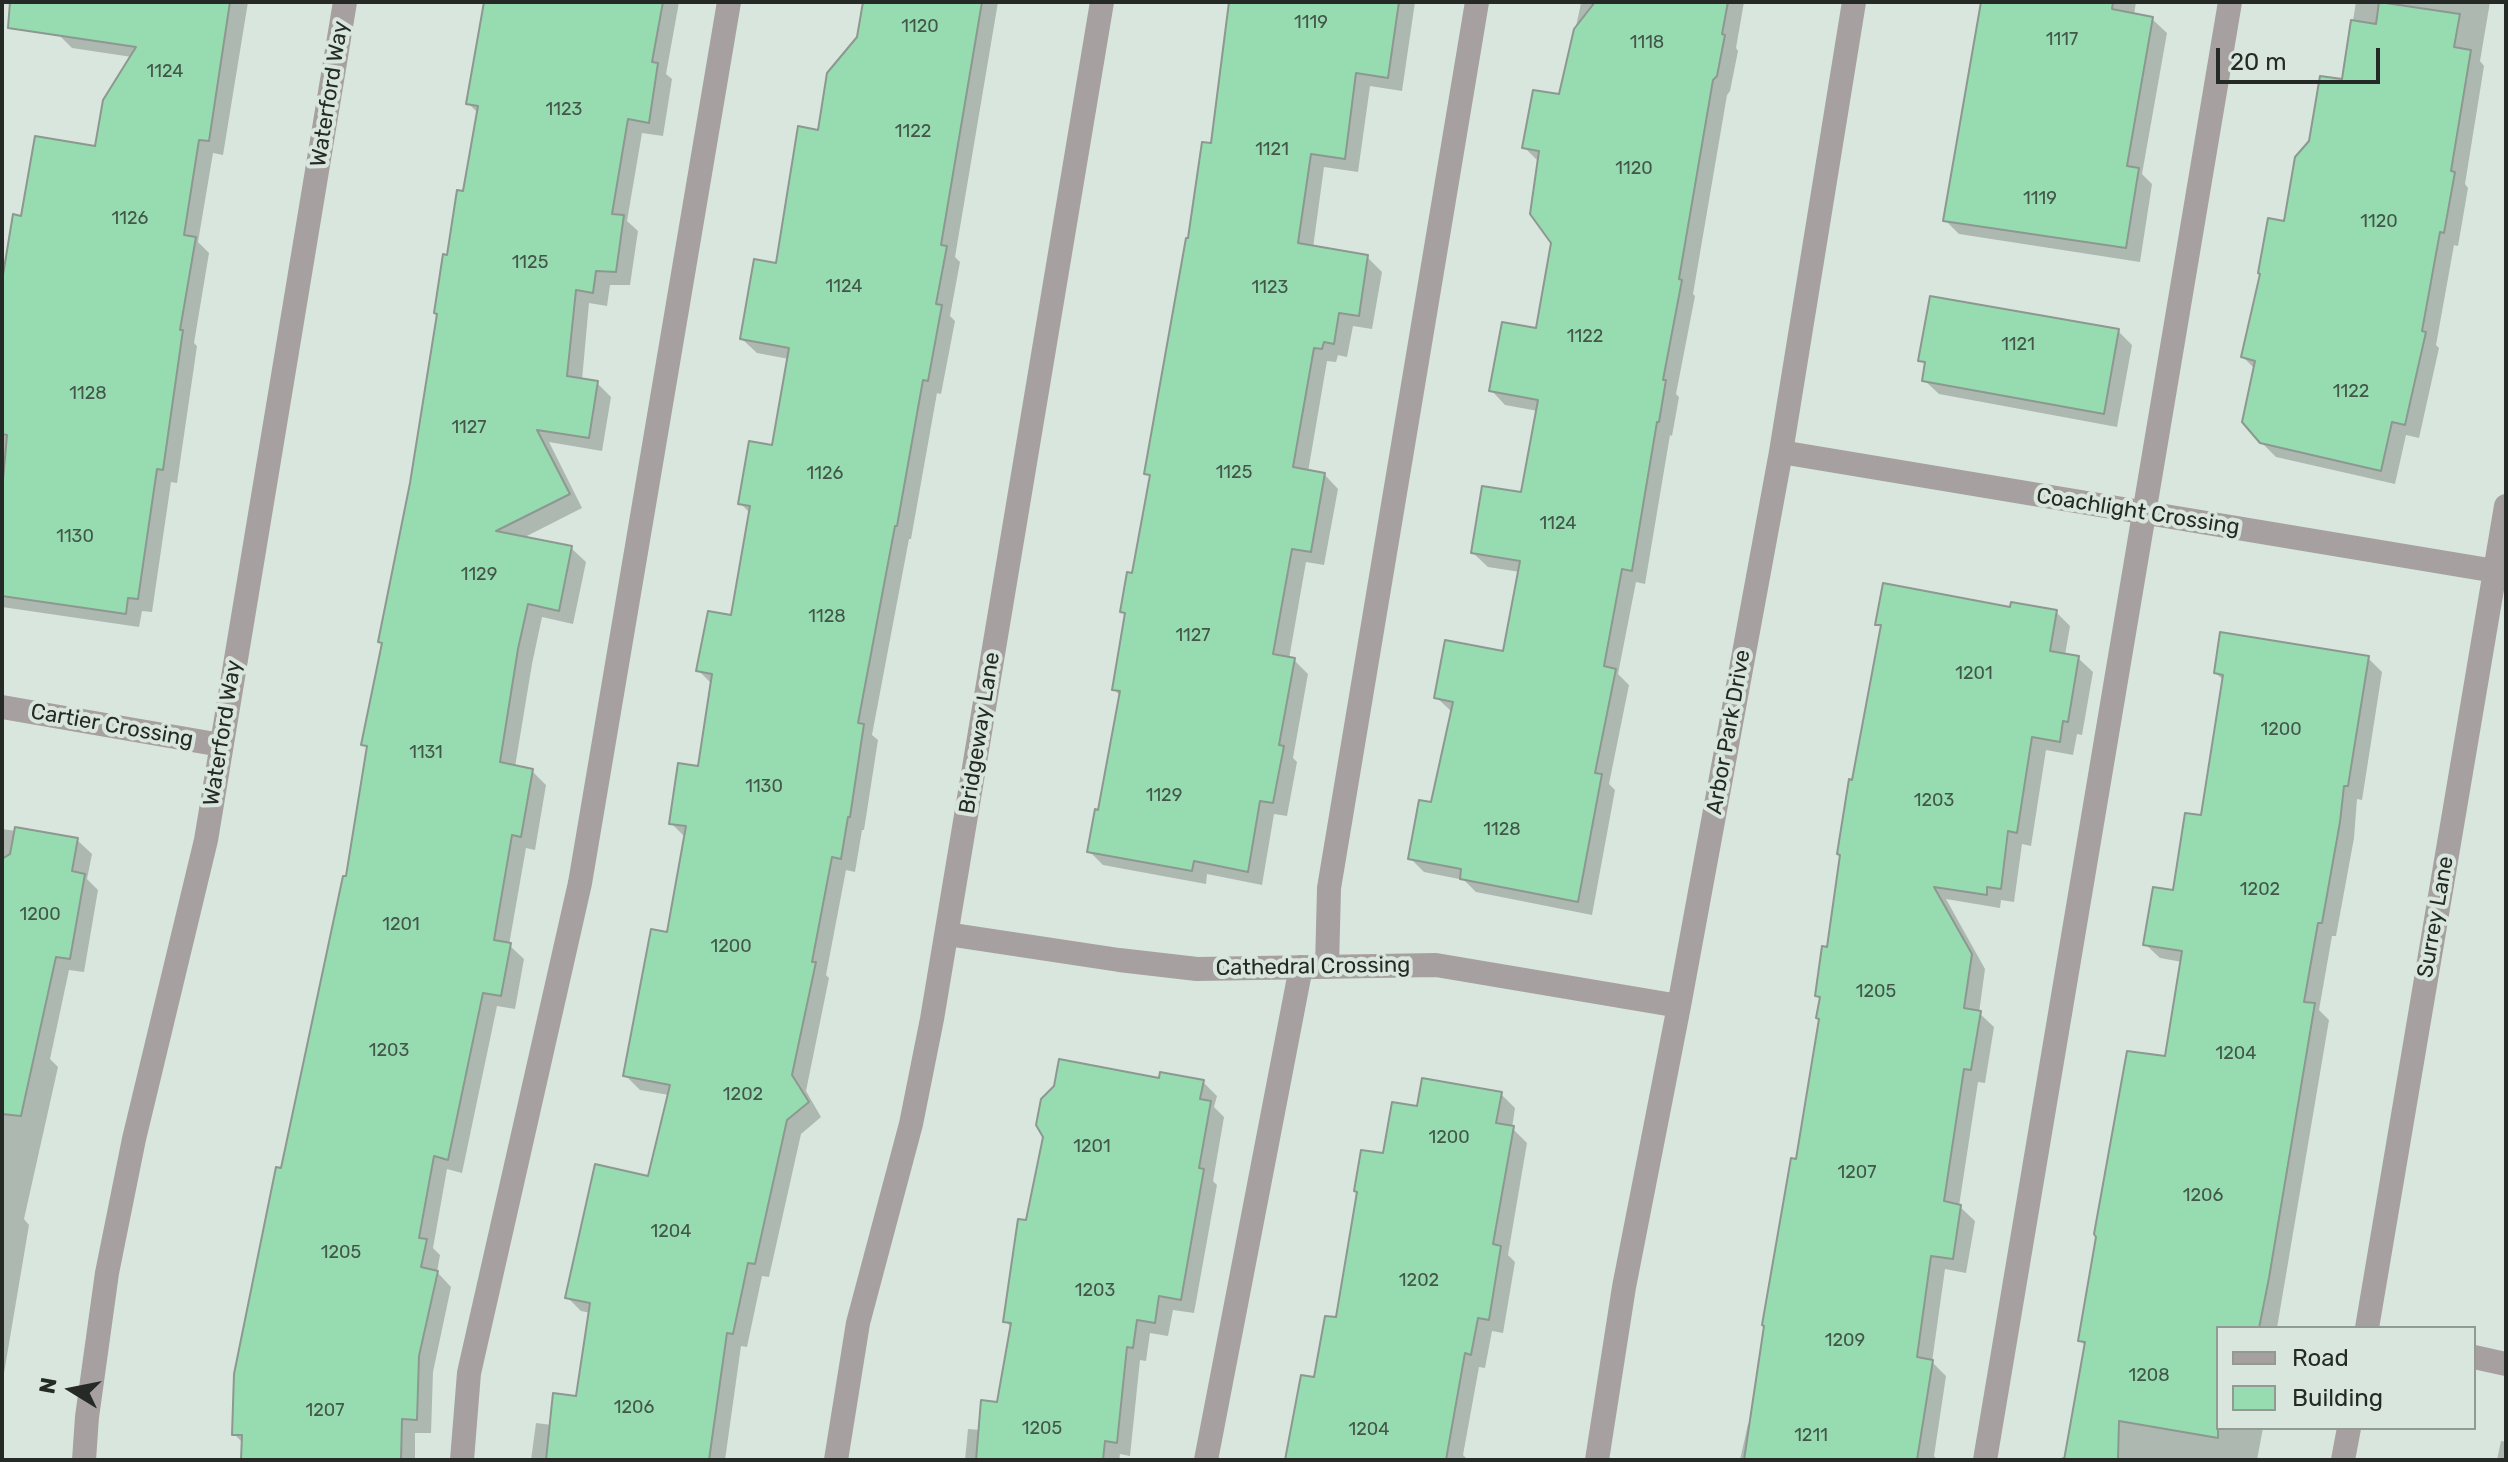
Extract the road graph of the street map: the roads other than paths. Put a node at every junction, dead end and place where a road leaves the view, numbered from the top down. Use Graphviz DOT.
graph roads {
  1 [pos="345,2"];
  2 [pos="729,2"];
  3 [pos="1102,2"];
  4 [pos="1477,2"];
  5 [pos="1854,2"];
  6 [pos="2230,2"];
  7 [pos="1781,452"];
  8 [pos="2506,506"];
  9 [pos="2145,513"];
  10 [pos="2495,571"];
  11 [pos="2,707"];
  12 [pos="221,745"];
  13 [pos="947,934"];
  14 [pos="1301,967"];
  15 [pos="1327,967"];
  16 [pos="1679,1006"];
  17 [pos="2367,1326"];
  18 [pos="2476,1357"];
  19 [pos="2506,1364"];
  20 [pos="2349,1430"];
  21 [pos="84,1460"];
  22 [pos="462,1460"];
  23 [pos="836,1460"];
  24 [pos="1206,1460"];
  25 [pos="1597,1460"];
  26 [pos="1985,1460"];
  27 [pos="2343,1460"];
  1 -- 12 [label="street, Waterford Way"];
  2 -- 22 [label="street"];
  3 -- 13 [label="street, Bridgeway Lane"];
  4 -- 15 [label="street"];
  5 -- 7 [label="street, Arbor Park Drive"];
  6 -- 9 [label="street"];
  7 -- 9 [label="street, Coachlight Crossing"];
  7 -- 16 [label="street, Arbor Park Drive"];
  8 -- 10 [label="street, Surrey Lane"];
  9 -- 10 [label="street, Coachlight Crossing"];
  9 -- 26 [label="street"];
  10 -- 17 [label="street, Surrey Lane"];
  11 -- 12 [label="street, Cartier Crossing"];
  12 -- 21 [label="street, Waterford Way"];
  13 -- 14 [label="street, Cathedral Crossing"];
  13 -- 23 [label="street, Bridgeway Lane"];
  14 -- 15 [label="street, Cathedral Crossing"];
  14 -- 24 [label="street"];
  15 -- 16 [label="street, Cathedral Crossing"];
  16 -- 25 [label="street, Arbor Park Drive"];
  18 -- 19 [label="street"];
  20 -- 27 [label="street"];
}
